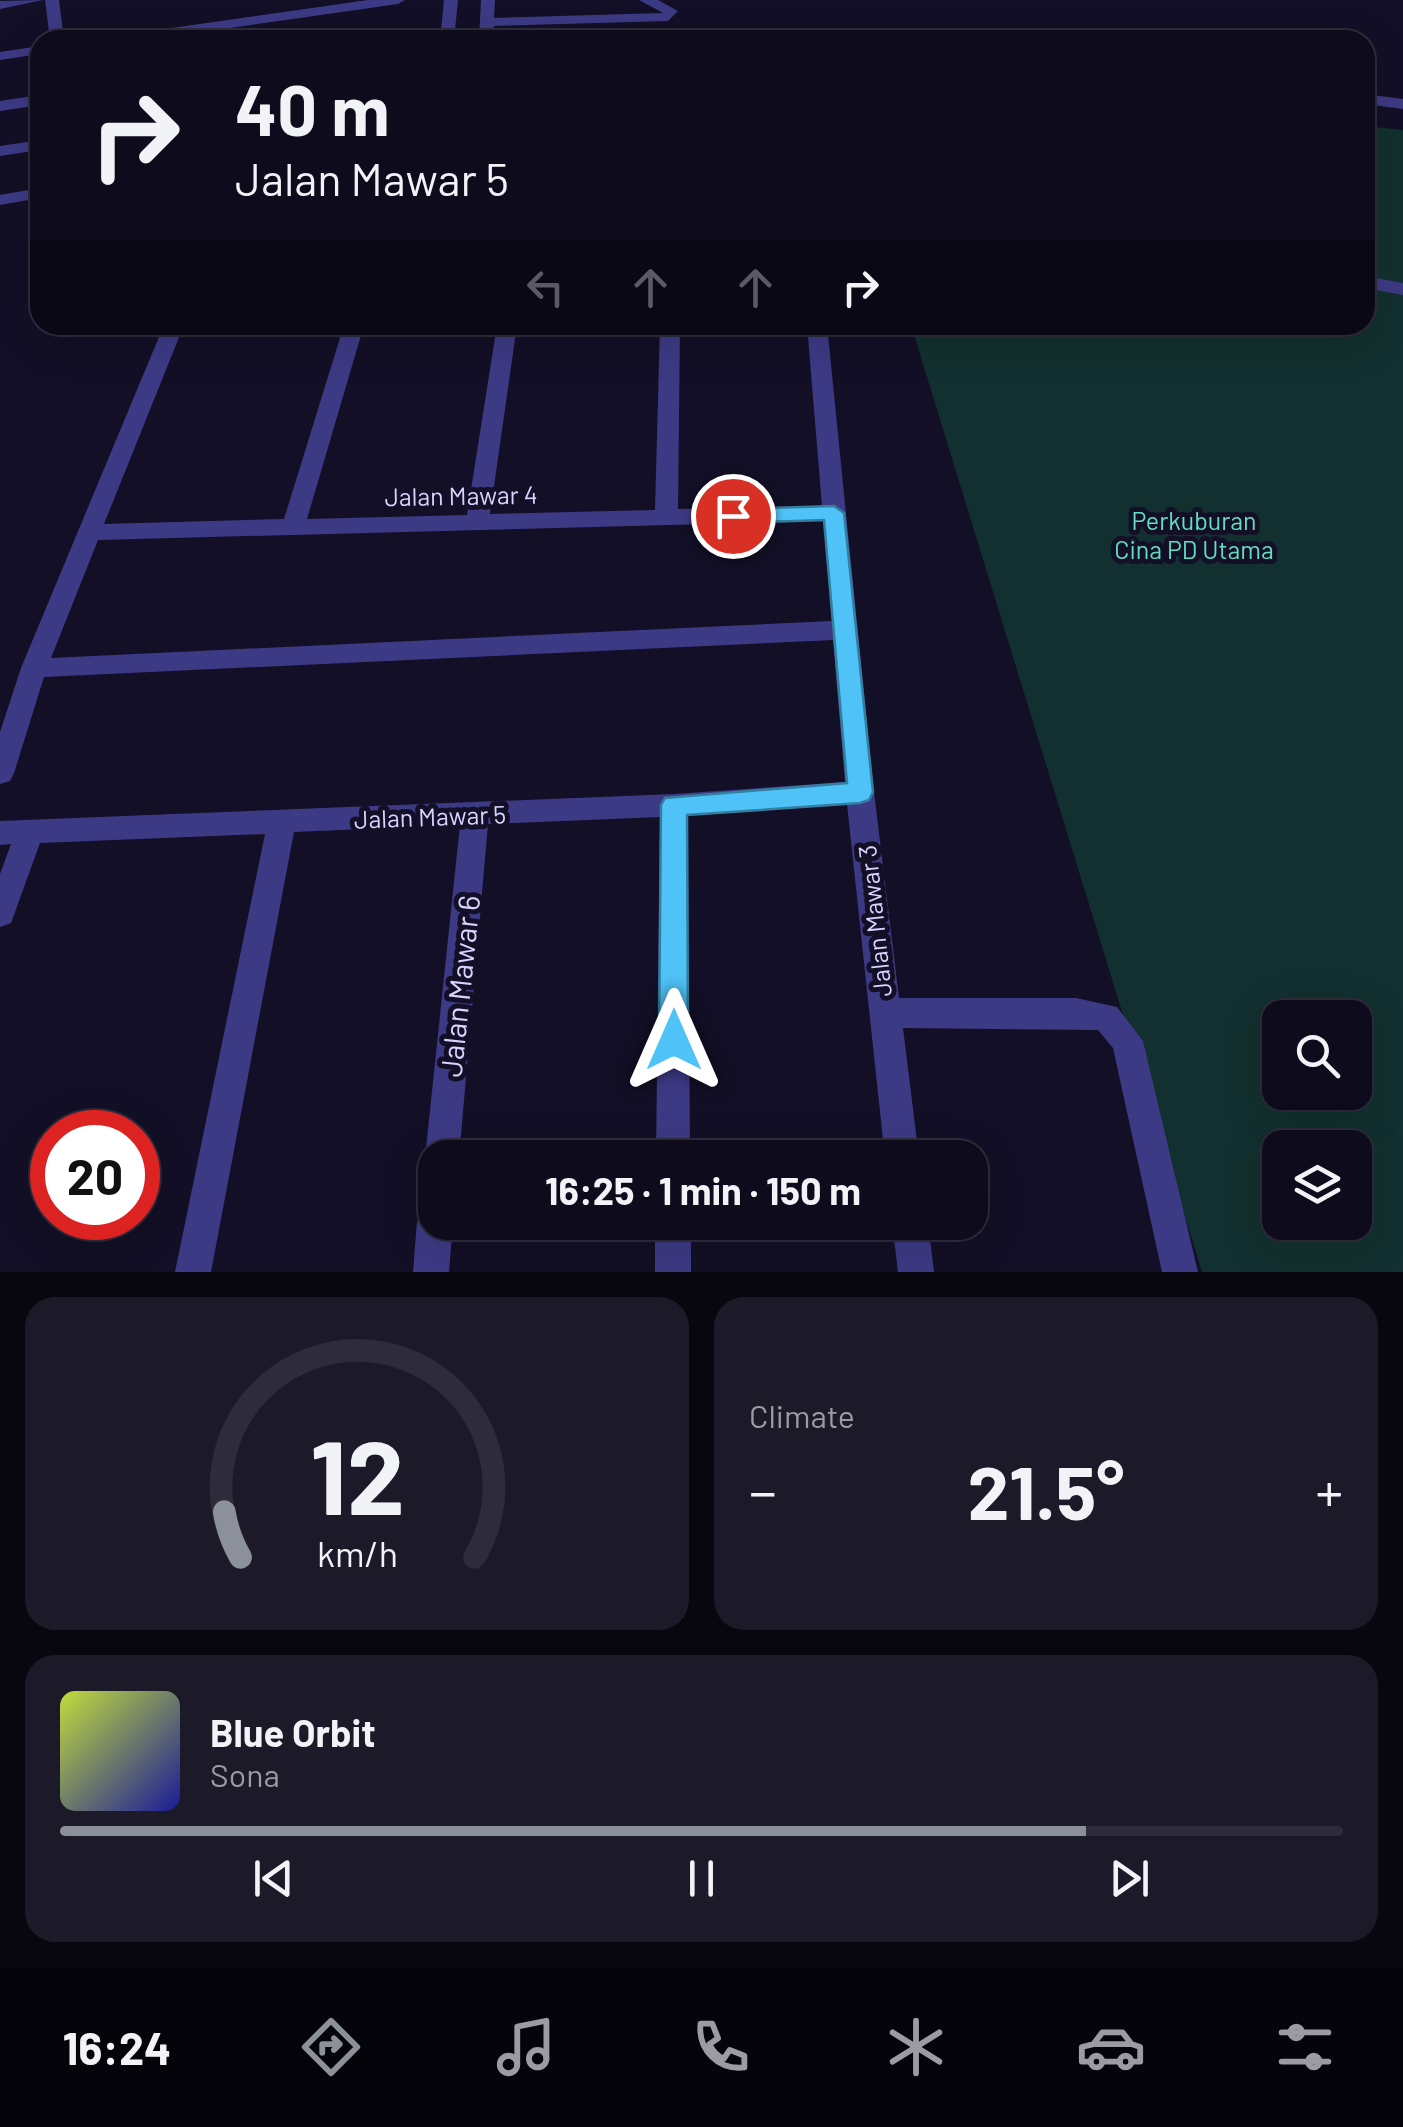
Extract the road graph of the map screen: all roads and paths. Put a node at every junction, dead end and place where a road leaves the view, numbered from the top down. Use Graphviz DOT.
graph roads {
  1 [pos="36,0"];
  2 [pos="52,0"];
  3 [pos="398,0"];
  4 [pos="451,0"];
  5 [pos="488,0"];
  6 [pos="646,0"];
  7 [pos="0,5"];
  8 [pos="488,22"];
  9 [pos="56,30"];
  10 [pos="185,30"];
  11 [pos="448,30"];
  12 [pos="487,30"];
  13 [pos="30,52"];
  14 [pos="0,56"];
  15 [pos="1375,100"];
  16 [pos="30,102"];
  17 [pos="1403,104"];
  18 [pos="0,106"];
  19 [pos="30,146"];
  20 [pos="0,151"];
  21 [pos="30,195"];
  22 [pos="0,200"];
  23 [pos="1375,284"];
  24 [pos="1403,289"];
  25 [pos="170,335"];
  26 [pos="351,335"];
  27 [pos="505,335"];
  28 [pos="670,335"];
  29 [pos="818,335"];
  30 [pos="834,513"];
  31 [pos="666,518"];
  32 [pos="477,522"];
  33 [pos="293,527"];
  34 [pos="91,532"];
  35 [pos="844,630"];
  36 [pos="34,668"];
  37 [pos="0,773"];
  38 [pos="860,792"];
  39 [pos="674,805"];
  40 [pos="476,814"];
  41 [pos="282,822"];
  42 [pos="30,831"];
  43 [pos="0,832"];
  44 [pos="0,914"];
  45 [pos="884,1014"];
  46 [pos="444,1140"];
  47 [pos="673,1140"];
  48 [pos="900,1140"];
  49 [pos="434,1240"];
  50 [pos="673,1240"];
  51 [pos="912,1240"];
  52 [pos="193,1272"];
  53 [pos="430,1272"];
  54 [pos="673,1272"];
  55 [pos="916,1272"];
  56 [pos="1180,1272"];
  1 -- 7 [label="street"];
  2 -- 9 [label="street"];
  3 -- 10 [label="street"];
  4 -- 11 [label="street"];
  5 -- 8 [label="street"];
  6 -- 8 [label="street"];
  8 -- 12 [label="street"];
  13 -- 14 [label="street"];
  15 -- 17 [label="street"];
  16 -- 18 [label="street"];
  19 -- 20 [label="street"];
  21 -- 22 [label="street"];
  23 -- 24 [label="street"];
  25 -- 34 [label="street"];
  26 -- 33 [label="street"];
  27 -- 32 [label="street"];
  28 -- 31 [label="street"];
  29 -- 30 [label="street, Jalan Mawar 3"];
  30 -- 31 [label="street, Jalan Mawar 4"];
  30 -- 35 [label="street, Jalan Mawar 3"];
  31 -- 32 [label="street, Jalan Mawar 4"];
  32 -- 33 [label="street, Jalan Mawar 4"];
  33 -- 34 [label="street, Jalan Mawar 4"];
  34 -- 36 [label="street"];
  35 -- 36 [label="street"];
  35 -- 38 [label="street, Jalan Mawar 3"];
  36 -- 37 [label="street"];
  38 -- 39 [label="street, Jalan Mawar 5"];
  38 -- 45 [label="street, Jalan Mawar 3"];
  39 -- 40 [label="street, Jalan Mawar 5"];
  39 -- 47 [label="street"];
  40 -- 41 [label="street, Jalan Mawar 5"];
  40 -- 46 [label="street, Jalan Mawar 6"];
  41 -- 42 [label="street, Jalan Mawar 5"];
  41 -- 52 [label="street"];
  42 -- 43 [label="street, Jalan Mawar 5"];
  42 -- 44 [label="street"];
  45 -- 48 [label="street, Jalan Mawar 3"];
  45 -- 56 [label="street"];
  49 -- 53 [label="street"];
  50 -- 54 [label="street"];
  51 -- 55 [label="street"];
}
